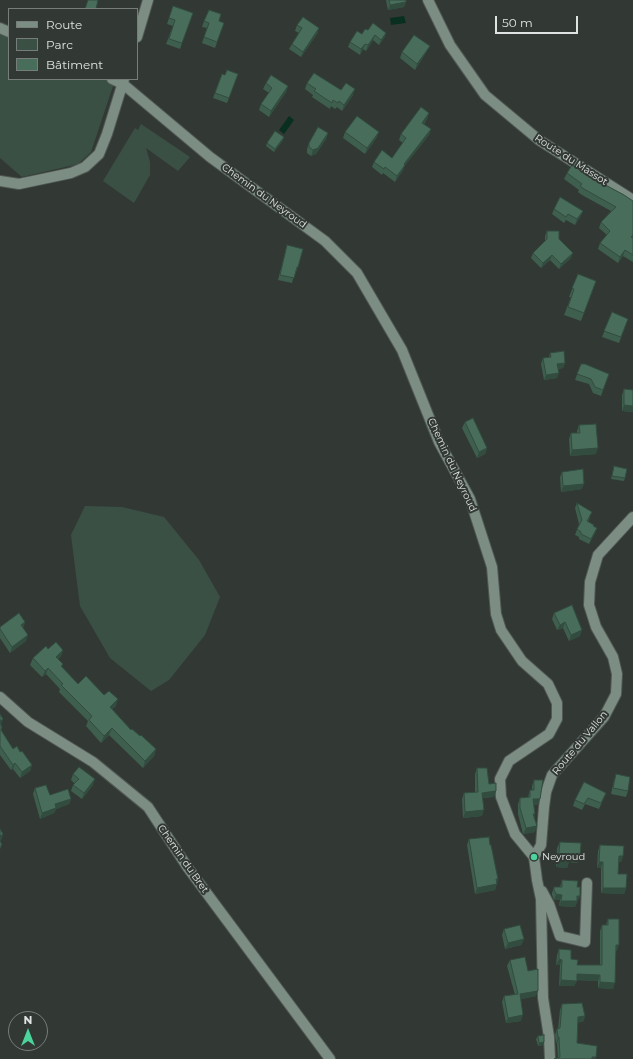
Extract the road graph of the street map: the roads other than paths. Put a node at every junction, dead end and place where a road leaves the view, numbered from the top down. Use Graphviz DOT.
graph roads {
  1 [pos="148,0"];
  2 [pos="428,0"];
  3 [pos="138,34"];
  4 [pos="124,81"];
  5 [pos="0,182"];
  6 [pos="633,200"];
  7 [pos="633,517"];
  8 [pos="0,697"];
  9 [pos="534,857"];
  10 [pos="537,880"];
  11 [pos="587,883"];
  12 [pos="330,1059"];
  13 [pos="550,1059"];
  1 -- 3 [label="street"];
  2 -- 6 [label="street, Route du Massot"];
  4 -- 5 [label="street"];
  4 -- 9 [label="street, Chemin du Neyroud"];
  7 -- 9 [label="street, Route du Vallon"];
  8 -- 12 [label="street, Chemin du Bret"];
  9 -- 10 [label="street, Route du Vallon"];
  10 -- 11 [label="street"];
  10 -- 13 [label="street, Route du Vallon"];
}
